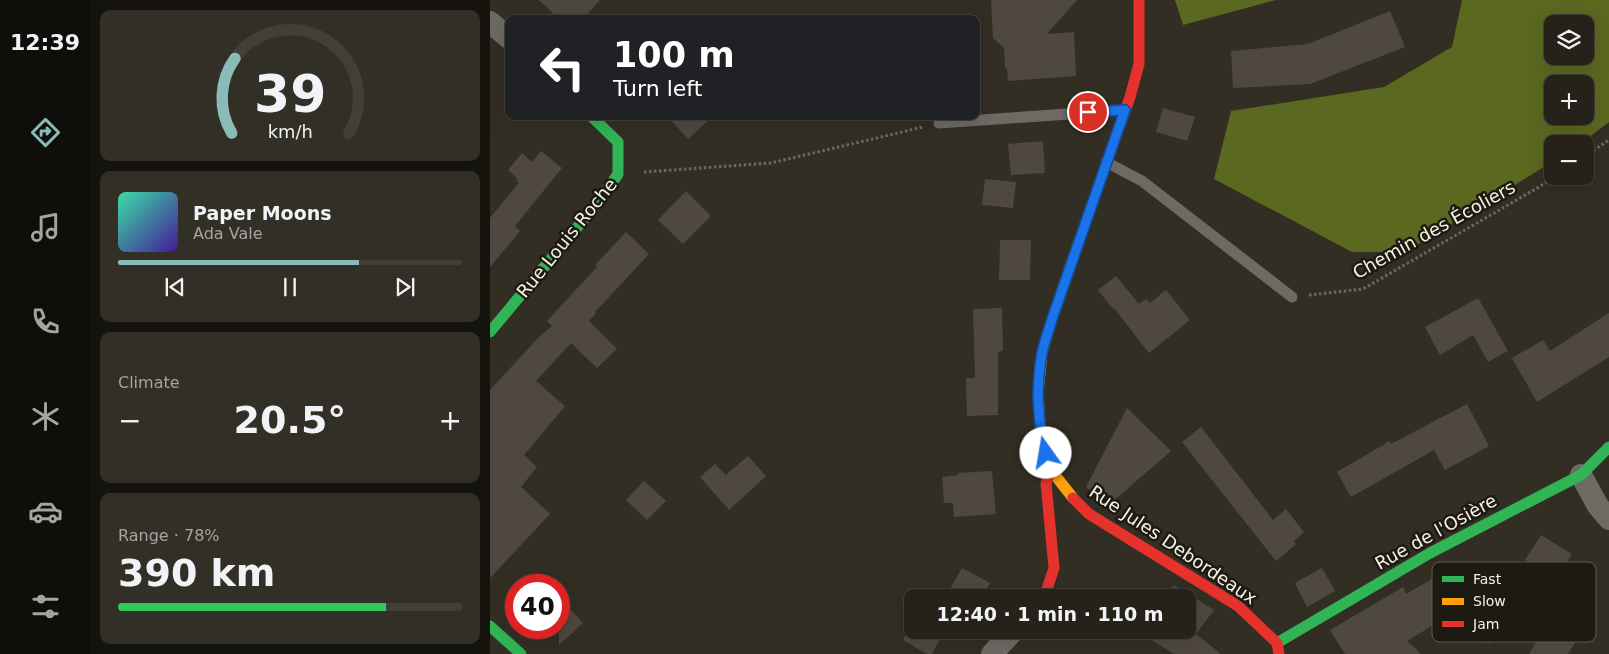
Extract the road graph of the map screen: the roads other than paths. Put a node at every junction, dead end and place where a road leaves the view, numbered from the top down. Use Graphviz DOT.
graph roads {
  1 [pos="1139,0"];
  2 [pos="490,22"];
  3 [pos="505,35"];
  4 [pos="1125,110"];
  5 [pos="595,120"];
  6 [pos="939,123"];
  7 [pos="1106,162"];
  8 [pos="1292,297"];
  9 [pos="490,332"];
  10 [pos="1609,447"];
  11 [pos="1051,470"];
  12 [pos="1581,475"];
  13 [pos="1609,518"];
  14 [pos="1047,589"];
  15 [pos="490,626"];
  16 [pos="1006,639"];
  17 [pos="1278,649"];
  18 [pos="521,654"];
  19 [pos="992,654"];
  1 -- 4 [label="street, Rue Jules Debordeaux"];
  2 -- 3 [label="street"];
  4 -- 6 [label="lane"];
  4 -- 7 [label="street, Rue Jules Debordeaux"];
  5 -- 9 [label="street, Rue Louis Roche"];
  7 -- 8 [label="lane"];
  7 -- 11 [label="street, Rue Jules Debordeaux"];
  10 -- 12 [label="street, Rue de l'Osière"];
  11 -- 14 [label="street"];
  11 -- 17 [label="street, Rue Jules Debordeaux"];
  12 -- 13 [label="street"];
  12 -- 17 [label="street, Rue de l'Osière"];
  15 -- 18 [label="street"];
  16 -- 19 [label="street"];
}
